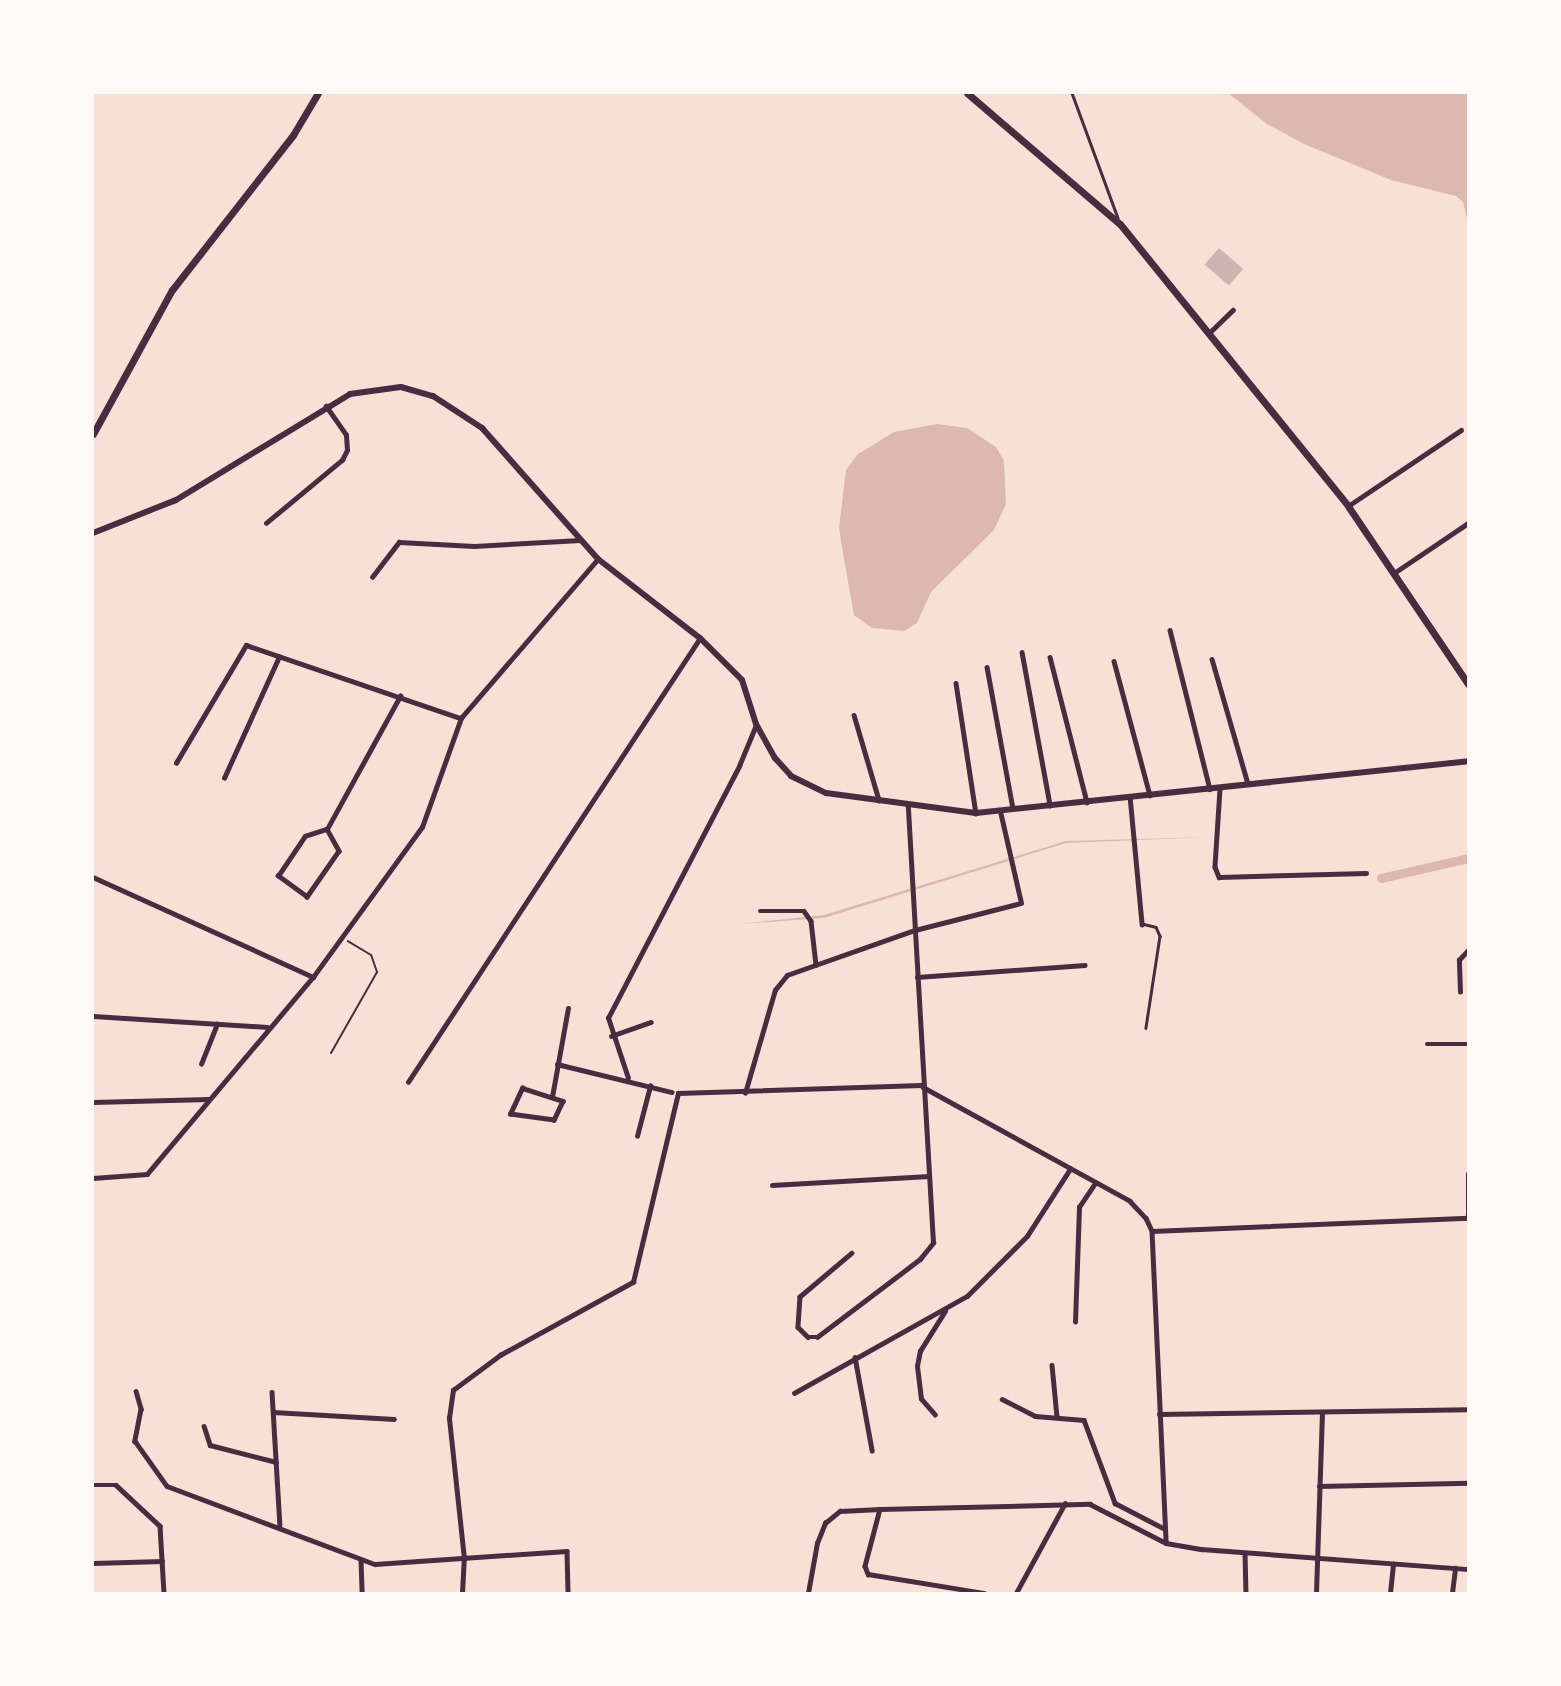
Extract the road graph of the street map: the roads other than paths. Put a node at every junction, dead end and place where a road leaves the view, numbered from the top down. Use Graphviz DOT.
graph roads {
  1 [pos="318,93"];
  2 [pos="967,93"];
  3 [pos="1072,93"];
  4 [pos="1120,224"];
  5 [pos="1233,310"];
  6 [pos="1209,333"];
  7 [pos="326,406"];
  8 [pos="1461,430"];
  9 [pos="93,434"];
  10 [pos="1348,506"];
  11 [pos="267,523"];
  12 [pos="1468,523"];
  13 [pos="93,533"];
  14 [pos="581,540"];
  15 [pos="598,559"];
  16 [pos="1393,573"];
  17 [pos="372,577"];
  18 [pos="1170,631"];
  19 [pos="700,638"];
  20 [pos="1022,652"];
  21 [pos="279,657"];
  22 [pos="1050,657"];
  23 [pos="1212,659"];
  24 [pos="1114,661"];
  25 [pos="987,667"];
  26 [pos="956,683"];
  27 [pos="1468,684"];
  28 [pos="400,696"];
  29 [pos="853,715"];
  30 [pos="461,718"];
  31 [pos="756,724"];
  32 [pos="1468,761"];
  33 [pos="176,763"];
  34 [pos="224,778"];
  35 [pos="1248,785"];
  36 [pos="1220,789"];
  37 [pos="1210,790"];
  38 [pos="1150,795"];
  39 [pos="1130,796"];
  40 [pos="879,801"];
  41 [pos="1087,802"];
  42 [pos="908,805"];
  43 [pos="1050,805"];
  44 [pos="1013,809"];
  45 [pos="1000,811"];
  46 [pos="976,813"];
  47 [pos="327,830"];
  48 [pos="1366,873"];
  49 [pos="93,877"];
  50 [pos="760,911"];
  51 [pos="1142,924"];
  52 [pos="915,930"];
  53 [pos="1468,950"];
  54 [pos="816,965"];
  55 [pos="1085,965"];
  56 [pos="313,977"];
  57 [pos="917,977"];
  58 [pos="1460,992"];
  59 [pos="568,1008"];
  60 [pos="93,1016"];
  61 [pos="651,1022"];
  62 [pos="218,1024"];
  63 [pos="268,1027"];
  64 [pos="1146,1028"];
  65 [pos="611,1036"];
  66 [pos="1427,1044"];
  67 [pos="1468,1044"];
  68 [pos="201,1064"];
  69 [pos="557,1064"];
  70 [pos="628,1078"];
  71 [pos="408,1082"];
  72 [pos="921,1085"];
  73 [pos="650,1086"];
  74 [pos="672,1093"];
  75 [pos="745,1093"];
  76 [pos="552,1097"];
  77 [pos="210,1099"];
  78 [pos="93,1102"];
  79 [pos="637,1136"];
  80 [pos="1070,1169"];
  81 [pos="1468,1174"];
  82 [pos="929,1176"];
  83 [pos="93,1178"];
  84 [pos="1095,1183"];
  85 [pos="772,1185"];
  86 [pos="1468,1218"];
  87 [pos="1152,1231"];
  88 [pos="852,1253"];
  89 [pos="946,1309"];
  90 [pos="1075,1322"];
  91 [pos="855,1357"];
  92 [pos="1052,1365"];
  93 [pos="136,1391"];
  94 [pos="272,1392"];
  95 [pos="794,1393"];
  96 [pos="1002,1399"];
  97 [pos="1468,1409"];
  98 [pos="273,1412"];
  99 [pos="1322,1413"];
  100 [pos="1159,1414"];
  101 [pos="935,1415"];
  102 [pos="1057,1417"];
  103 [pos="394,1419"];
  104 [pos="204,1426"];
  105 [pos="872,1450"];
  106 [pos="276,1462"];
  107 [pos="1468,1483"];
  108 [pos="93,1485"];
  109 [pos="1319,1486"];
  110 [pos="1065,1503"];
  111 [pos="880,1509"];
  112 [pos="280,1525"];
  113 [pos="1164,1529"];
  114 [pos="1166,1543"];
  115 [pos="1245,1553"];
  116 [pos="1318,1558"];
  117 [pos="464,1559"];
  118 [pos="162,1560"];
  119 [pos="361,1560"];
  120 [pos="93,1563"];
  121 [pos="1393,1564"];
  122 [pos="1455,1568"];
  123 [pos="1468,1569"];
  124 [pos="164,1593"];
  125 [pos="362,1593"];
  126 [pos="462,1593"];
  127 [pos="568,1593"];
  128 [pos="808,1593"];
  129 [pos="984,1593"];
  130 [pos="1016,1593"];
  131 [pos="1246,1593"];
  132 [pos="1316,1593"];
  133 [pos="1390,1593"];
  134 [pos="1452,1593"];
  1 -- 9 [label="main road"];
  2 -- 4 [label="main road"];
  3 -- 4 [label="lane"];
  4 -- 6 [label="main road"];
  5 -- 6 [label="street"];
  6 -- 10 [label="main road"];
  7 -- 11 [label="street"];
  7 -- 13 [label="street"];
  7 -- 14 [label="street"];
  8 -- 10 [label="street"];
  10 -- 16 [label="main road"];
  12 -- 16 [label="street"];
  14 -- 15 [label="street"];
  14 -- 17 [label="street"];
  15 -- 19 [label="street"];
  15 -- 30 [label="street"];
  16 -- 27 [label="main road"];
  18 -- 37 [label="street"];
  19 -- 31 [label="street"];
  19 -- 71 [label="street"];
  20 -- 43 [label="street"];
  21 -- 28 [label="street"];
  21 -- 33 [label="street"];
  21 -- 34 [label="street"];
  22 -- 41 [label="street"];
  23 -- 35 [label="street"];
  24 -- 38 [label="street"];
  25 -- 44 [label="street"];
  26 -- 46 [label="street"];
  28 -- 30 [label="street"];
  28 -- 47 [label="street"];
  29 -- 40 [label="street"];
  30 -- 56 [label="street"];
  31 -- 40 [label="street"];
  31 -- 65 [label="street"];
  32 -- 35 [label="street"];
  35 -- 36 [label="street"];
  36 -- 37 [label="street"];
  36 -- 48 [label="street"];
  37 -- 38 [label="street"];
  38 -- 39 [label="street"];
  39 -- 41 [label="street"];
  39 -- 51 [label="street"];
  40 -- 42 [label="street"];
  41 -- 43 [label="street"];
  42 -- 46 [label="street"];
  42 -- 52 [label="street"];
  43 -- 44 [label="street"];
  44 -- 45 [label="street"];
  45 -- 46 [label="street"];
  45 -- 52 [label="street"];
  47 -- 47 [label="street"];
  49 -- 56 [label="street"];
  50 -- 54 [label="street"];
  51 -- 64 [label="lane"];
  52 -- 54 [label="street"];
  52 -- 57 [label="street"];
  53 -- 58 [label="street"];
  54 -- 75 [label="street"];
  55 -- 57 [label="street"];
  56 -- 63 [label="street"];
  57 -- 72 [label="street"];
  59 -- 69 [label="street"];
  60 -- 62 [label="street"];
  61 -- 65 [label="street"];
  62 -- 63 [label="street"];
  62 -- 68 [label="street"];
  63 -- 77 [label="street"];
  65 -- 70 [label="street"];
  66 -- 67 [label="street"];
  69 -- 70 [label="street"];
  69 -- 76 [label="street"];
  70 -- 73 [label="street"];
  72 -- 75 [label="street"];
  72 -- 80 [label="street"];
  72 -- 82 [label="street"];
  73 -- 74 [label="street"];
  73 -- 79 [label="street"];
  75 -- 117 [label="street"];
  76 -- 76 [label="street"];
  77 -- 78 [label="street"];
  77 -- 83 [label="street"];
  80 -- 84 [label="street"];
  80 -- 89 [label="street"];
  81 -- 86 [label="street"];
  82 -- 85 [label="street"];
  82 -- 88 [label="street"];
  84 -- 87 [label="street"];
  84 -- 90 [label="street"];
  86 -- 87 [label="street"];
  87 -- 100 [label="street"];
  89 -- 91 [label="street"];
  89 -- 101 [label="street"];
  91 -- 95 [label="street"];
  91 -- 105 [label="street"];
  92 -- 102 [label="street"];
  93 -- 112 [label="street"];
  94 -- 98 [label="street"];
  96 -- 102 [label="street"];
  97 -- 99 [label="street"];
  98 -- 103 [label="street"];
  98 -- 106 [label="street"];
  99 -- 100 [label="street"];
  99 -- 109 [label="street"];
  100 -- 113 [label="street"];
  102 -- 113 [label="street"];
  104 -- 106 [label="street"];
  106 -- 112 [label="street"];
  107 -- 109 [label="street"];
  108 -- 118 [label="street"];
  109 -- 116 [label="street"];
  110 -- 111 [label="street"];
  110 -- 114 [label="street"];
  110 -- 130 [label="street"];
  111 -- 128 [label="street"];
  111 -- 129 [label="street"];
  112 -- 119 [label="street"];
  113 -- 114 [label="street"];
  114 -- 115 [label="street"];
  115 -- 116 [label="street"];
  115 -- 131 [label="street"];
  116 -- 121 [label="street"];
  116 -- 132 [label="street"];
  117 -- 119 [label="street"];
  117 -- 126 [label="street"];
  117 -- 127 [label="street"];
  118 -- 120 [label="street"];
  118 -- 124 [label="street"];
  119 -- 125 [label="street"];
  121 -- 122 [label="street"];
  121 -- 133 [label="street"];
  122 -- 123 [label="street"];
  122 -- 134 [label="street"];
}
